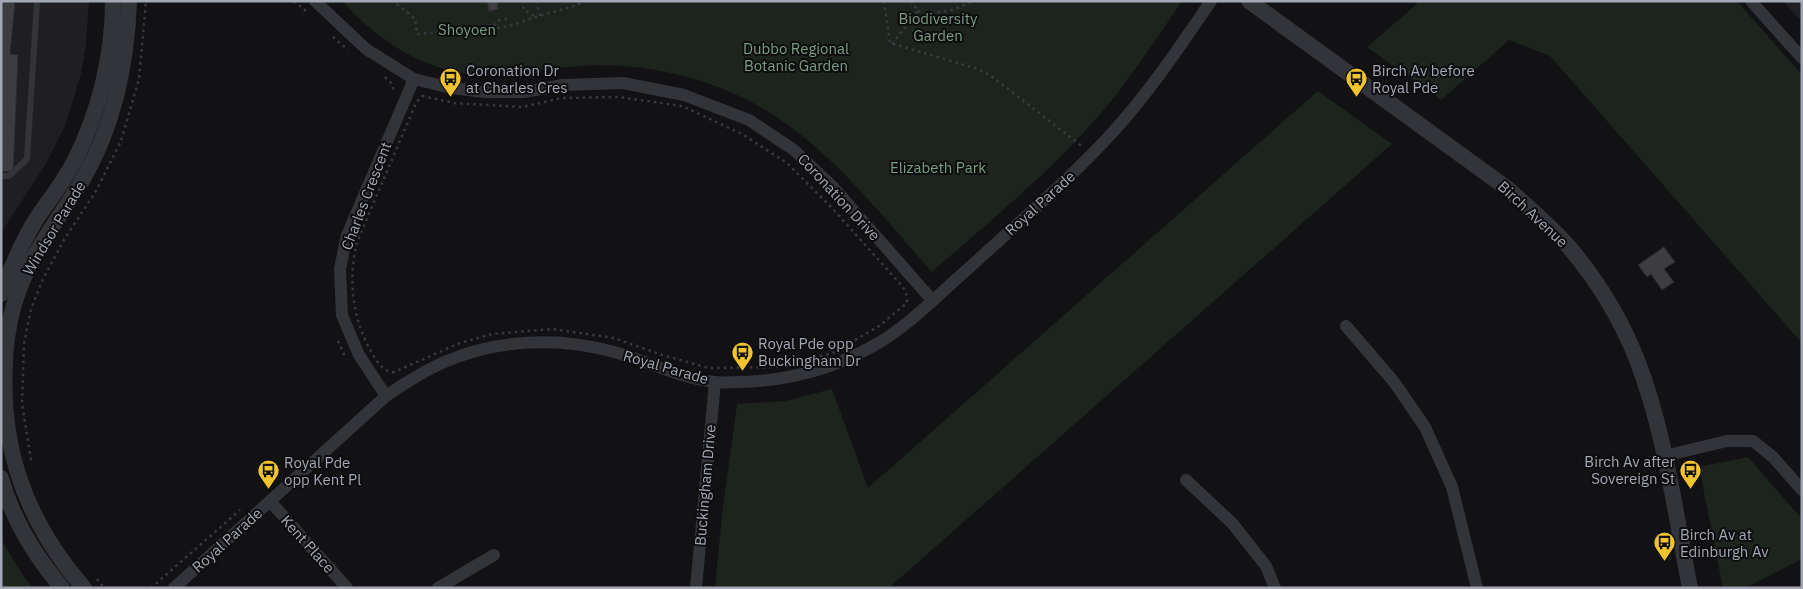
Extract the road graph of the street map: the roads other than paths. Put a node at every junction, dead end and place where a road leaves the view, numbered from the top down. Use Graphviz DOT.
graph roads {
  1 [pos="37,1"];
  2 [pos="113,1"];
  3 [pos="129,1"];
  4 [pos="315,1"];
  5 [pos="1211,1"];
  6 [pos="1249,1"];
  7 [pos="1751,1"];
  8 [pos="1802,58"];
  9 [pos="414,79"];
  10 [pos="1,176"];
  11 [pos="5,299"];
  12 [pos="932,300"];
  13 [pos="1346,326"];
  14 [pos="715,382"];
  15 [pos="386,396"];
  16 [pos="1664,456"];
  17 [pos="1,478"];
  18 [pos="1186,480"];
  19 [pos="1802,490"];
  20 [pos="270,501"];
  21 [pos="494,556"];
  22 [pos="90,582"];
  23 [pos="62,588"];
  24 [pos="174,588"];
  25 [pos="347,588"];
  26 [pos="438,588"];
  27 [pos="696,588"];
  28 [pos="1275,588"];
  29 [pos="1477,588"];
  30 [pos="1690,588"];
  1 -- 10 [label="lane"];
  2 -- 11 [label="street, Windsor Parade"];
  3 -- 11 [label="street, Windsor Parade"];
  4 -- 9 [label="street, Coronation Drive"];
  5 -- 12 [label="street, Royal Parade"];
  6 -- 16 [label="street, Birch Avenue"];
  7 -- 8 [label="street"];
  9 -- 12 [label="street, Coronation Drive"];
  9 -- 15 [label="street, Charles Crescent"];
  11 -- 22 [label="street, Windsor Parade"];
  12 -- 14 [label="street, Royal Parade"];
  13 -- 29 [label="street"];
  14 -- 15 [label="street, Royal Parade"];
  14 -- 27 [label="street, Buckingham Drive"];
  15 -- 20 [label="street, Royal Parade"];
  16 -- 19 [label="street"];
  16 -- 30 [label="street, Birch Avenue"];
  17 -- 23 [label="street"];
  18 -- 28 [label="street"];
  20 -- 24 [label="street, Royal Parade"];
  20 -- 25 [label="street, Kent Place"];
  21 -- 26 [label="street"];
}
